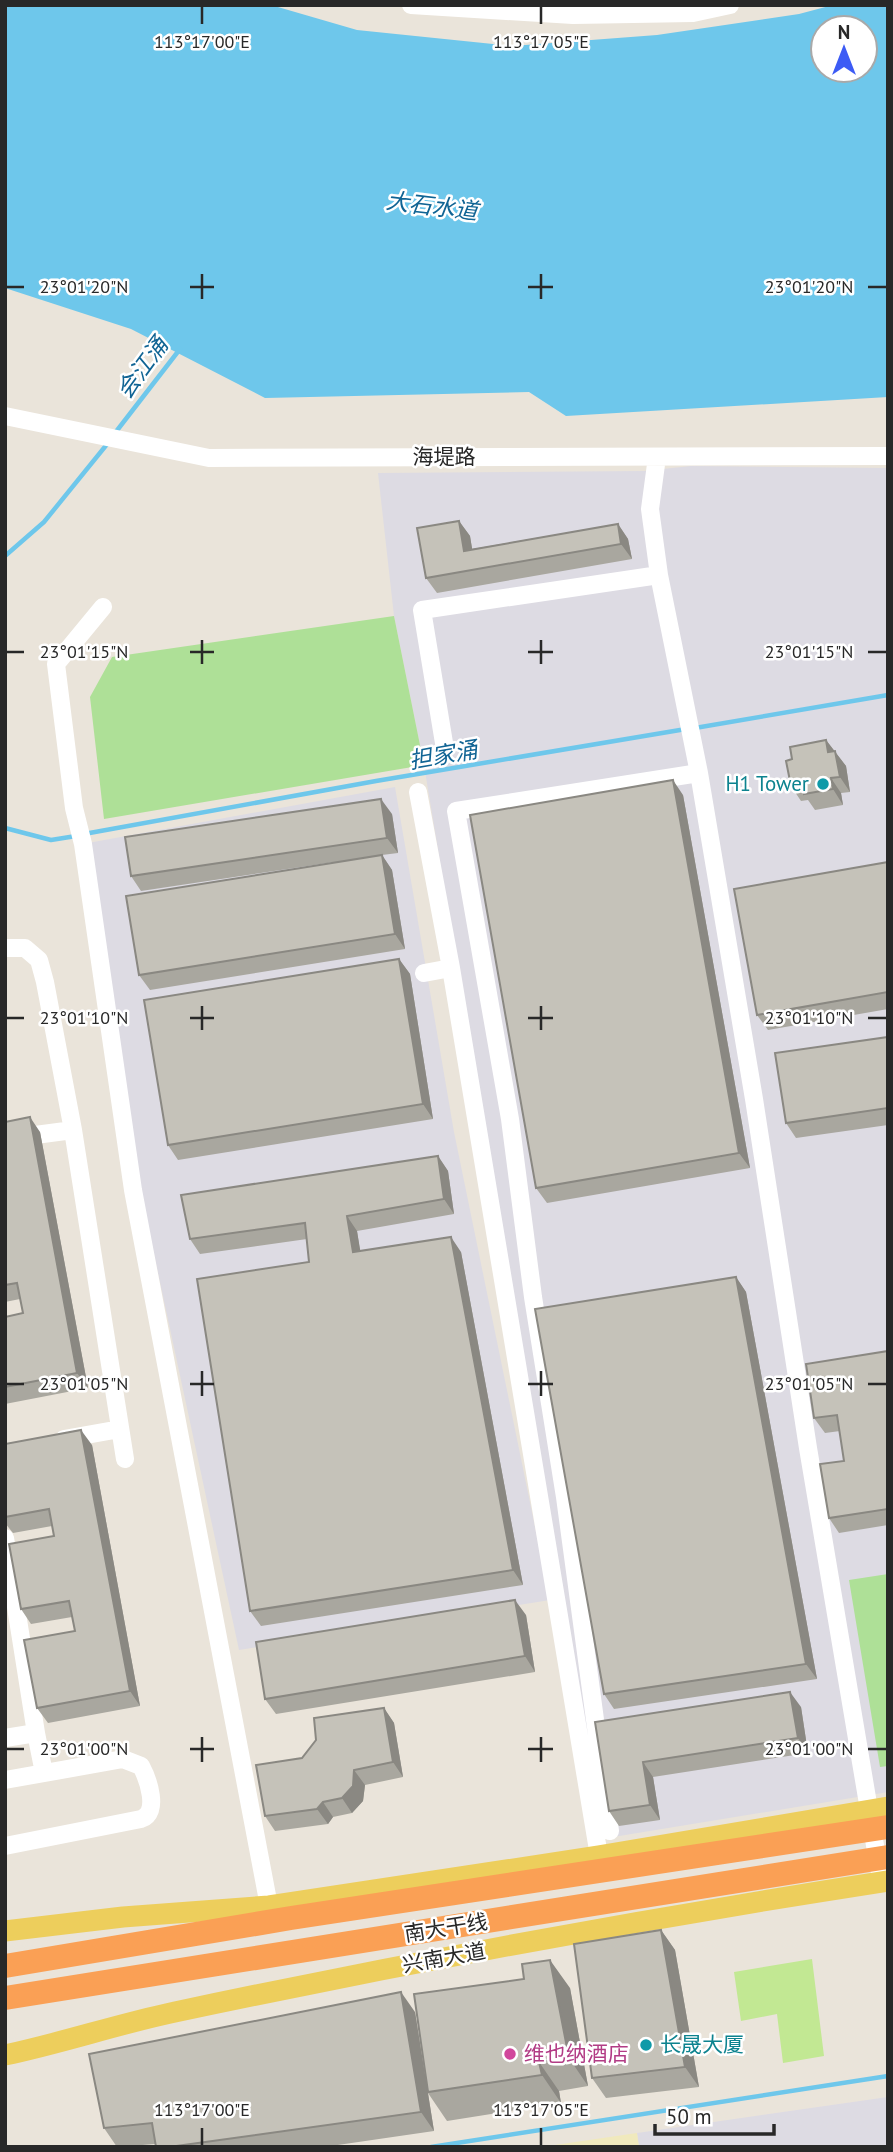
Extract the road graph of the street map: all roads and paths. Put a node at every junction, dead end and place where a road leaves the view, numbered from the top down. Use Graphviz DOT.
graph roads {
  1 [pos="411,5"];
  2 [pos="730,5"];
  3 [pos="5,416"];
  4 [pos="888,456"];
  5 [pos="657,457"];
  6 [pos="659,575"];
  7 [pos="103,607"];
  8 [pos="445,750"];
  9 [pos="699,773"];
  10 [pos="418,792"];
  11 [pos="5,948"];
  12 [pos="450,968"];
  13 [pos="424,973"];
  14 [pos="72,1130"];
  15 [pos="5,1139"];
  16 [pos="120,1429"];
  17 [pos="44,1443"];
  18 [pos="125,1459"];
  19 [pos="5,1538"];
  20 [pos="36,1733"];
  21 [pos="5,1738"];
  22 [pos="44,1773"];
  23 [pos="5,1780"];
  24 [pos="882,1814"];
  25 [pos="610,1830"];
  26 [pos="5,1846"];
  27 [pos="599,1856"];
  28 [pos="888,1857"];
  29 [pos="885,1882"];
  30 [pos="269,1906"];
  31 [pos="5,1931"];
  32 [pos="163,1939"];
  33 [pos="5,1949"];
  34 [pos="5,1956"];
  35 [pos="5,1966"];
  36 [pos="5,1998"];
  37 [pos="9,2050"];
  1 -- 2 [label="street"];
  3 -- 5 [label="street, 海堤路"];
  4 -- 5 [label="street, 海堤路"];
  5 -- 6 [label="street"];
  6 -- 8 [label="street"];
  6 -- 9 [label="street"];
  7 -- 30 [label="street"];
  9 -- 24 [label="street"];
  9 -- 25 [label="street"];
  10 -- 12 [label="street"];
  11 -- 14 [label="street"];
  12 -- 13 [label="street"];
  12 -- 27 [label="street"];
  14 -- 15 [label="street"];
  14 -- 16 [label="street"];
  16 -- 17 [label="street"];
  16 -- 18 [label="street"];
  19 -- 20 [label="street"];
  20 -- 21 [label="street"];
  20 -- 22 [label="street"];
  22 -- 23 [label="street"];
  22 -- 26 [label="street"];
  24 -- 27 [label="main road"];
  24 -- 29 [label="street"];
  24 -- 32 [label="highway, 南大干线"];
  27 -- 30 [label="main road"];
  28 -- 36 [label="highway, 南大干线"];
  29 -- 37 [label="main road, 兴南大道"];
  30 -- 31 [label="main road"];
  30 -- 34 [label="main road"];
  32 -- 33 [label="highway"];
  32 -- 35 [label="highway, 南大干线"];
}
